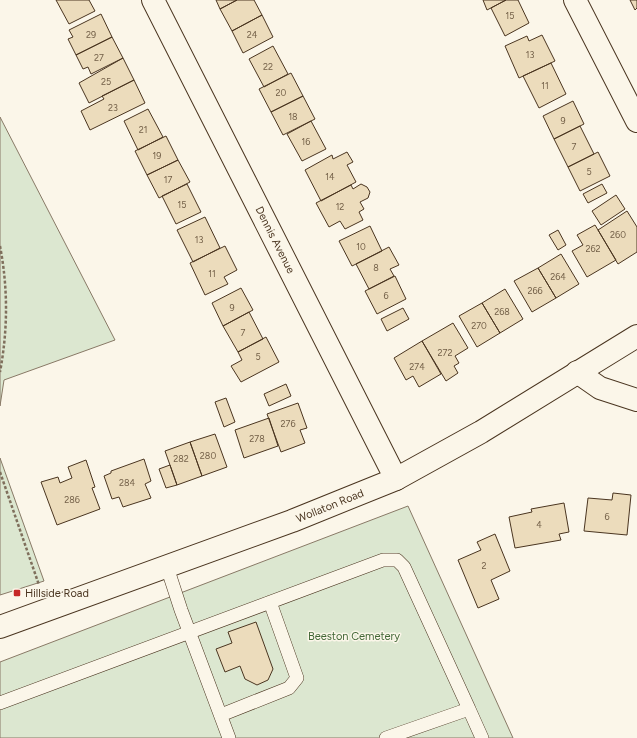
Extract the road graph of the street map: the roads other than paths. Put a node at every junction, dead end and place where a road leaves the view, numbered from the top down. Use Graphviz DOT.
graph roads {
  1 [pos="153,0"];
  2 [pos="575,0"];
  3 [pos="637,121"];
  4 [pos="637,336"];
  5 [pos="577,372"];
  6 [pos="637,400"];
  7 [pos="396,479"];
  8 [pos="167,567"];
  9 [pos="270,602"];
  10 [pos="0,627"];
  11 [pos="190,633"];
  12 [pos="0,703"];
  13 [pos="469,709"];
  14 [pos="221,715"];
  15 [pos="229,738"];
  16 [pos="386,738"];
  17 [pos="482,738"];
  1 -- 7 [label="street, Dennis Avenue"];
  2 -- 3 [label="street"];
  4 -- 5 [label="street, Wollaton Road"];
  5 -- 6 [label="street"];
  5 -- 7 [label="street, Wollaton Road"];
  7 -- 8 [label="street, Wollaton Road"];
  8 -- 10 [label="street, Wollaton Road"];
  8 -- 11 [label="lane"];
  9 -- 11 [label="lane"];
  9 -- 13 [label="lane"];
  9 -- 14 [label="lane"];
  11 -- 12 [label="lane"];
  11 -- 14 [label="lane"];
  13 -- 16 [label="lane"];
  13 -- 17 [label="lane"];
  14 -- 15 [label="lane"];
}
